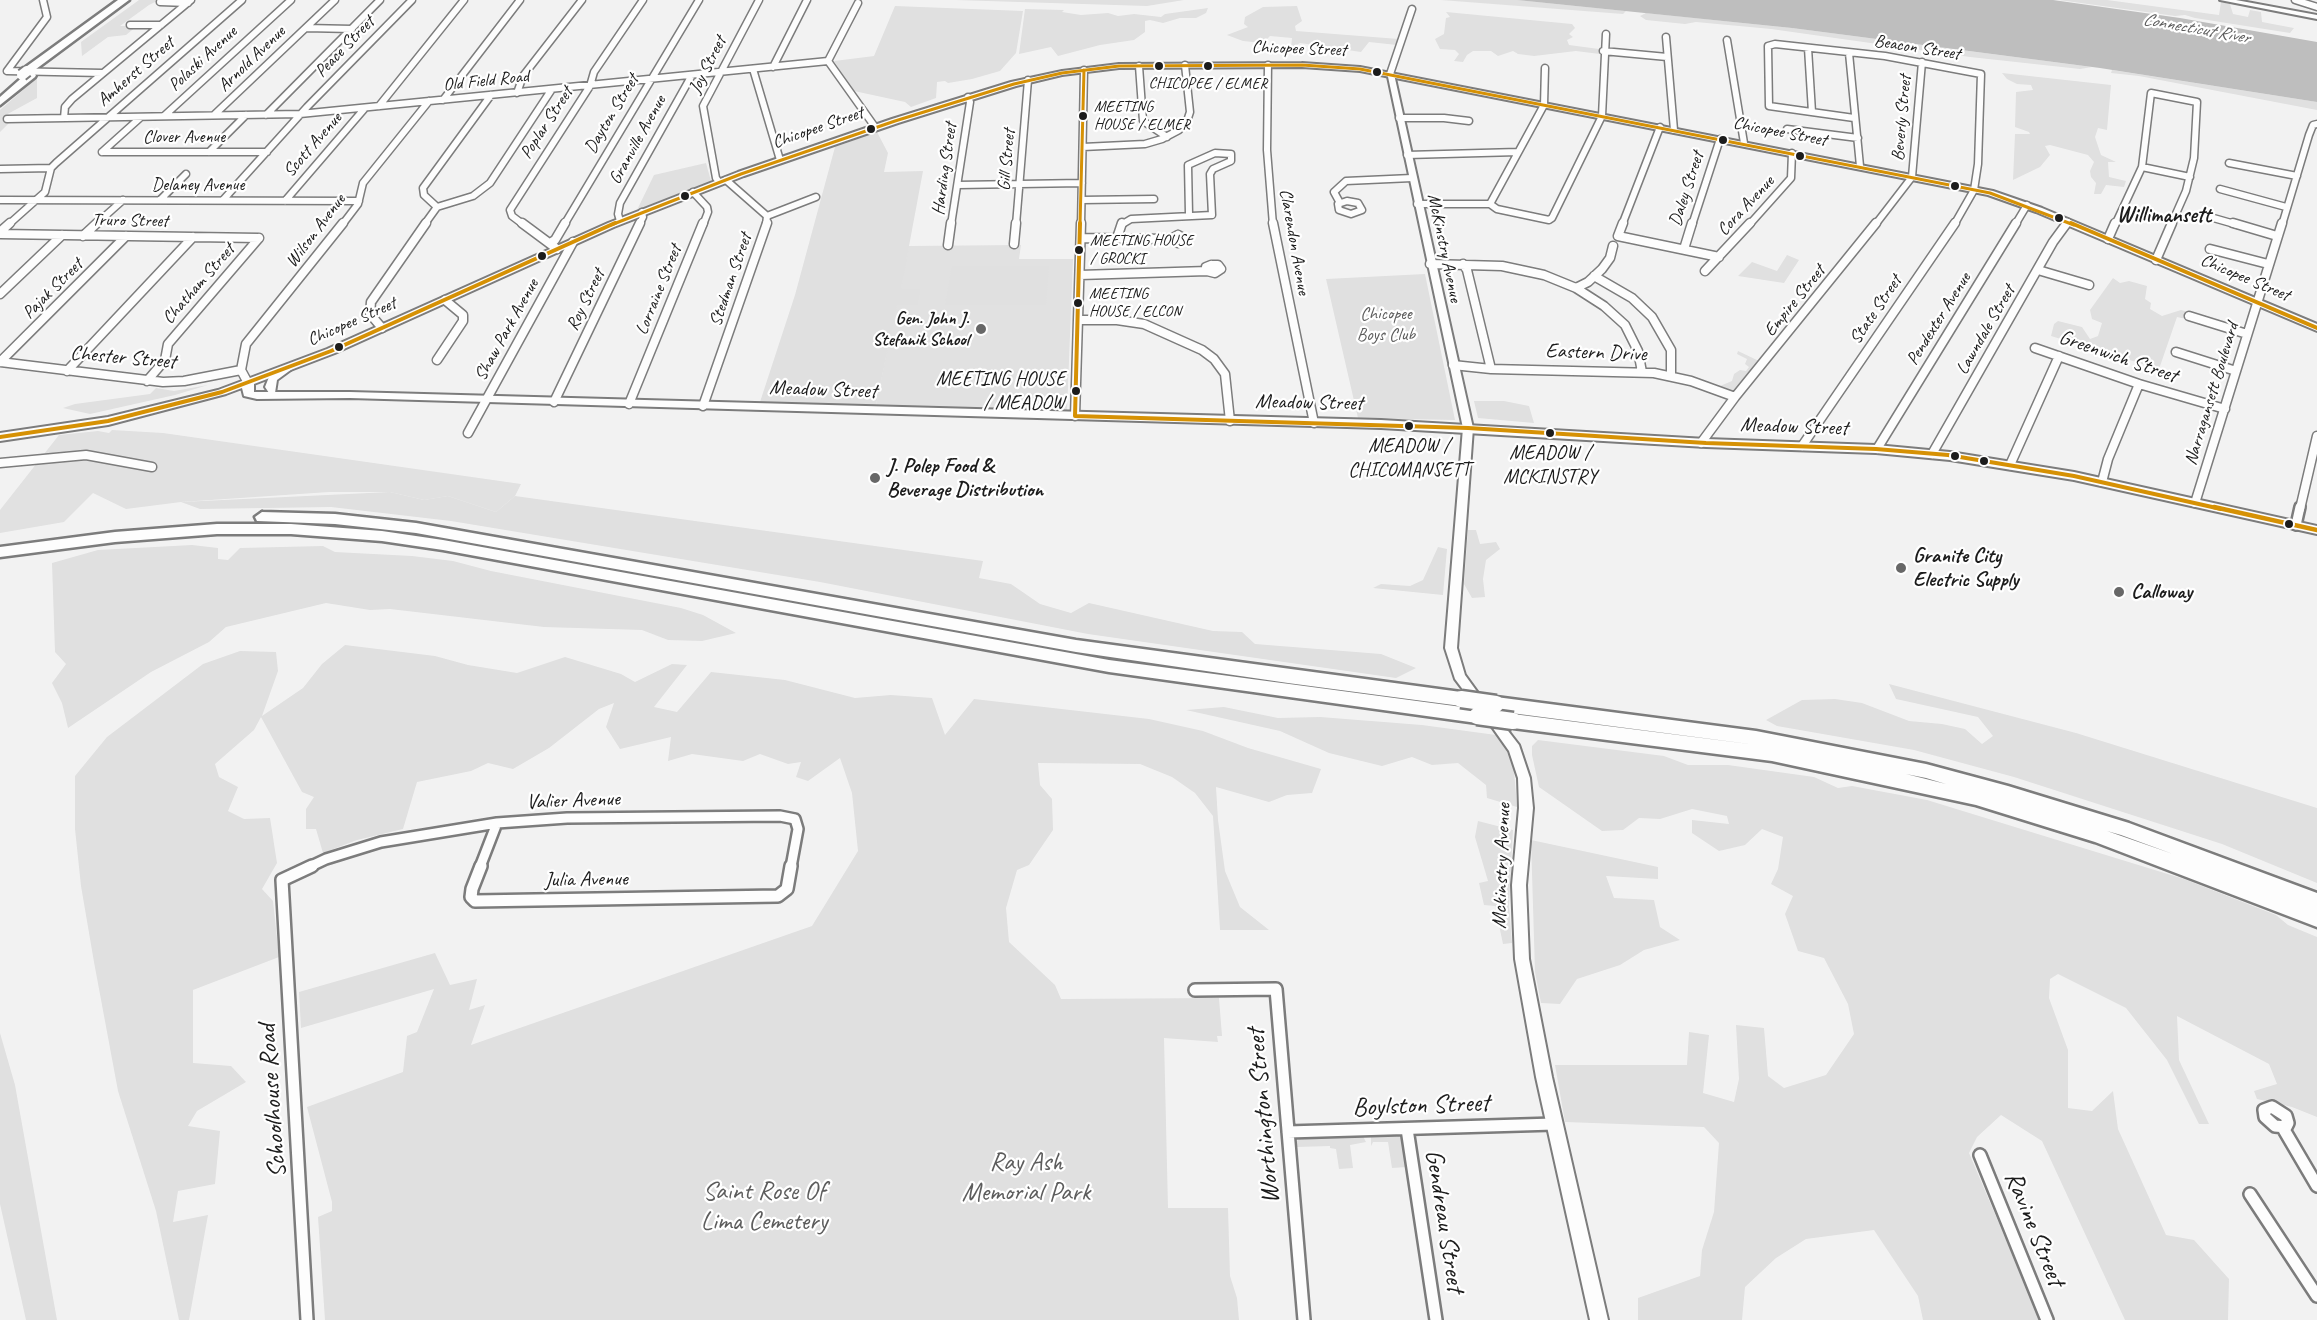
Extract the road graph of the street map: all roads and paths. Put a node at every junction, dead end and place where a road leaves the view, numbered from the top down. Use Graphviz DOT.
graph roads {
  1 [pos="43,0"];
  2 [pos="124,0"];
  3 [pos="131,0"];
  4 [pos="243,0"];
  5 [pos="291,0"];
  6 [pos="335,0"];
  7 [pos="380,0"];
  8 [pos="412,0"];
  9 [pos="464,0"];
  10 [pos="520,0"];
  11 [pos="582,0"];
  12 [pos="643,0"];
  13 [pos="699,0"];
  14 [pos="759,0"];
  15 [pos="807,0"];
  16 [pos="2224,0"];
  17 [pos="2295,0"];
  18 [pos="190,1"];
  19 [pos="160,2"];
  20 [pos="858,3"];
  21 [pos="2317,7"];
  22 [pos="1412,9"];
  23 [pos="2317,17"];
  24 [pos="130,25"];
  25 [pos="161,25"];
  26 [pos="306,28"];
  27 [pos="352,29"];
  28 [pos="1606,34"];
  29 [pos="1666,37"];
  30 [pos="1727,40"];
  31 [pos="1808,48"];
  32 [pos="1603,51"];
  33 [pos="1849,53"];
  34 [pos="1667,57"];
  35 [pos="828,61"];
  36 [pos="1922,63"];
  37 [pos="1185,65"];
  38 [pos="1268,65"];
  39 [pos="1139,66"];
  40 [pos="773,67"];
  41 [pos="1545,68"];
  42 [pos="753,69"];
  43 [pos="1084,70"];
  44 [pos="29,73"];
  45 [pos="719,73"];
  46 [pos="102,74"];
  47 [pos="1390,74"];
  48 [pos="692,75"];
  49 [pos="650,80"];
  50 [pos="1028,80"];
  51 [pos="590,86"];
  52 [pos="552,89"];
  53 [pos="517,93"];
  54 [pos="0,94"];
  55 [pos="491,95"];
  56 [pos="968,97"];
  57 [pos="442,100"];
  58 [pos="429,101"];
  59 [pos="0,102"];
  60 [pos="1545,105"];
  61 [pos="379,106"];
  62 [pos="364,108"];
  63 [pos="1812,112"];
  64 [pos="300,114"];
  65 [pos="214,115"];
  66 [pos="246,115"];
  67 [pos="266,115"];
  68 [pos="164,116"];
  69 [pos="1602,116"];
  70 [pos="108,117"];
  71 [pos="141,117"];
  72 [pos="64,118"];
  73 [pos="1399,118"];
  74 [pos="1854,118"];
  75 [pos="7,119"];
  76 [pos="1469,122"];
  77 [pos="2316,124"];
  78 [pos="875,127"];
  79 [pos="1660,127"];
  80 [pos="1787,129"];
  81 [pos="1674,130"];
  82 [pos="1167,137"];
  83 [pos="1720,138"];
  84 [pos="1858,138"];
  85 [pos="1744,143"];
  86 [pos="1083,147"];
  87 [pos="209,152"];
  88 [pos="267,152"];
  89 [pos="1518,152"];
  90 [pos="1791,153"];
  91 [pos="1407,155"];
  92 [pos="780,160"];
  93 [pos="2229,163"];
  94 [pos="1860,166"];
  95 [pos="2142,167"];
  96 [pos="51,168"];
  97 [pos="0,169"];
  98 [pos="186,174"];
  99 [pos="2297,176"];
  100 [pos="1912,177"];
  101 [pos="2190,177"];
  102 [pos="1412,178"];
  103 [pos="722,181"];
  104 [pos="1082,183"];
  105 [pos="1020,184"];
  106 [pos="957,185"];
  107 [pos="2220,189"];
  108 [pos="1974,190"];
  109 [pos="693,192"];
  110 [pos="816,197"];
  111 [pos="1154,199"];
  112 [pos="0,200"];
  113 [pos="37,200"];
  114 [pos="123,200"];
  115 [pos="160,200"];
  116 [pos="223,200"];
  117 [pos="1082,200"];
  118 [pos="285,201"];
  119 [pos="358,201"];
  120 [pos="1340,202"];
  121 [pos="1417,204"];
  122 [pos="1490,204"];
  123 [pos="2027,205"];
  124 [pos="436,207"];
  125 [pos="2286,207"];
  126 [pos="642,212"];
  127 [pos="1188,214"];
  128 [pos="767,216"];
  129 [pos="2210,217"];
  130 [pos="620,221"];
  131 [pos="2068,222"];
  132 [pos="0,233"];
  133 [pos="62,235"];
  134 [pos="83,236"];
  135 [pos="126,236"];
  136 [pos="2277,236"];
  137 [pos="193,237"];
  138 [pos="260,238"];
  139 [pos="1081,238"];
  140 [pos="1117,238"];
  141 [pos="1171,239"];
  142 [pos="2108,239"];
  143 [pos="573,242"];
  144 [pos="1014,244"];
  145 [pos="948,245"];
  146 [pos="554,246"];
  147 [pos="1613,246"];
  148 [pos="1684,249"];
  149 [pos="2210,249"];
  150 [pos="1719,257"];
  151 [pos="2156,260"];
  152 [pos="1430,264"];
  153 [pos="1463,264"];
  154 [pos="2268,264"];
  155 [pos="2038,270"];
  156 [pos="1207,271"];
  157 [pos="1705,271"];
  158 [pos="1080,275"];
  159 [pos="1594,276"];
  160 [pos="2089,285"];
  161 [pos="1576,288"];
  162 [pos="0,294"];
  163 [pos="445,300"];
  164 [pos="2257,302"];
  165 [pos="2189,316"];
  166 [pos="1078,320"];
  167 [pos="382,328"];
  168 [pos="2317,328"];
  169 [pos="2247,334"];
  170 [pos="2035,348"];
  171 [pos="2176,352"];
  172 [pos="2059,356"];
  173 [pos="437,360"];
  174 [pos="0,362"];
  175 [pos="297,364"];
  176 [pos="1453,365"];
  177 [pos="1491,369"];
  178 [pos="67,371"];
  179 [pos="2236,371"];
  180 [pos="1642,372"];
  181 [pos="1671,376"];
  182 [pos="244,377"];
  183 [pos="147,381"];
  184 [pos="2139,384"];
  185 [pos="272,391"];
  186 [pos="291,394"];
  187 [pos="257,396"];
  188 [pos="1735,397"];
  189 [pos="486,400"];
  190 [pos="554,402"];
  191 [pos="629,404"];
  192 [pos="177,405"];
  193 [pos="703,406"];
  194 [pos="2225,409"];
  195 [pos="1075,416"];
  196 [pos="1230,421"];
  197 [pos="1314,423"];
  198 [pos="1468,428"];
  199 [pos="0,430"];
  200 [pos="468,433"];
  201 [pos="2317,436"];
  202 [pos="0,437"];
  203 [pos="1701,443"];
  204 [pos="1802,446"];
  205 [pos="1877,449"];
  206 [pos="1932,454"];
  207 [pos="0,463"];
  208 [pos="2010,465"];
  209 [pos="152,467"];
  210 [pos="2102,482"];
  211 [pos="2195,503"];
  212 [pos="2296,525"];
  213 [pos="2317,530"];
  214 [pos="0,542"];
  215 [pos="0,552"];
  216 [pos="498,823"];
  217 [pos="282,880"];
  218 [pos="783,894"];
  219 [pos="2317,902"];
  220 [pos="2317,918"];
  221 [pos="1195,990"];
  222 [pos="1554,1124"];
  223 [pos="2283,1128"];
  224 [pos="1407,1129"];
  225 [pos="1288,1132"];
  226 [pos="1980,1155"];
  227 [pos="2317,1186"];
  228 [pos="2250,1194"];
  229 [pos="2317,1296"];
  230 [pos="307,1320"];
  231 [pos="1305,1320"];
  232 [pos="1436,1320"];
  233 [pos="1599,1320"];
  234 [pos="2047,1320"];
  1 -- 46 [label="street"];
  2 -- 44 [label="highway"];
  3 -- 44 [label="highway"];
  4 -- 70 [label="street, Amherst Street"];
  5 -- 68 [label="street, Polaski Avenue"];
  6 -- 26 [label="street, Arnold Avenue"];
  7 -- 27 [label="street"];
  8 -- 64 [label="street, Peace Street"];
  9 -- 61 [label="street"];
  10 -- 57 [label="street"];
  11 -- 53 [label="street"];
  12 -- 51 [label="street, Poplar Street"];
  13 -- 49 [label="street, Dayton Street"];
  14 -- 45 [label="street, Joy Street"];
  15 -- 40 [label="street"];
  16 -- 23 [label="main road"];
  17 -- 21 [label="street"];
  18 -- 19 [label="street"];
  18 -- 25 [label="street"];
  20 -- 35 [label="street"];
  22 -- 47 [label="street"];
  24 -- 25 [label="street"];
  25 -- 46 [label="street"];
  26 -- 27 [label="street"];
  26 -- 65 [label="street, Arnold Avenue"];
  27 -- 67 [label="street"];
  28 -- 32 [label="street"];
  29 -- 34 [label="street"];
  30 -- 85 [label="street"];
  31 -- 33 [label="street, Beacon Street"];
  31 -- 63 [label="street"];
  31 -- 63 [label="street, Beacon Street"];
  32 -- 34 [label="street"];
  32 -- 69 [label="street"];
  33 -- 36 [label="street, Beacon Street"];
  33 -- 74 [label="street"];
  34 -- 81 [label="street"];
  35 -- 40 [label="street, Old Field Road"];
  35 -- 78 [label="street"];
  36 -- 100 [label="street, Beverly Street"];
  36 -- 108 [label="street, Beacon Street"];
  37 -- 38 [label="main road, Chicopee Street"];
  37 -- 39 [label="main road, Chicopee Street"];
  37 -- 82 [label="street"];
  38 -- 47 [label="main road, Chicopee Street"];
  38 -- 197 [label="street, Clarendon Avenue"];
  39 -- 43 [label="main road, Chicopee Street"];
  39 -- 82 [label="street"];
  40 -- 42 [label="street, Old Field Road"];
  41 -- 60 [label="street"];
  42 -- 45 [label="street, Old Field Road"];
  42 -- 92 [label="street"];
  43 -- 50 [label="main road, Chicopee Street"];
  43 -- 86 [label="street"];
  44 -- 54 [label="highway"];
  44 -- 59 [label="highway"];
  45 -- 48 [label="street, Old Field Road"];
  45 -- 103 [label="street, Joy Street"];
  46 -- 72 [label="street"];
  47 -- 60 [label="main road, Chicopee Street"];
  47 -- 73 [label="street, McKinstry Avenue"];
  48 -- 49 [label="street, Old Field Road"];
  48 -- 130 [label="street, Granville Avenue"];
  49 -- 51 [label="street, Old Field Road"];
  49 -- 146 [label="street, Dayton Street"];
  50 -- 56 [label="main road, Chicopee Street"];
  50 -- 105 [label="street, Gill Street"];
  51 -- 52 [label="street, Old Field Road"];
  51 -- 146 [label="street, Poplar Street"];
  52 -- 53 [label="street, Old Field Road"];
  52 -- 124 [label="street"];
  53 -- 55 [label="street, Old Field Road"];
  55 -- 57 [label="street, Old Field Road"];
  55 -- 124 [label="street"];
  56 -- 78 [label="main road, Chicopee Street"];
  56 -- 106 [label="street, Harding Street"];
  57 -- 58 [label="street, Old Field Road"];
  58 -- 61 [label="street, Old Field Road"];
  58 -- 119 [label="street, Wilson Avenue"];
  60 -- 69 [label="main road, Chicopee Street"];
  60 -- 89 [label="street"];
  61 -- 62 [label="street, Old Field Road"];
  62 -- 64 [label="street, Old Field Road"];
  62 -- 118 [label="street, Scott Avenue"];
  63 -- 74 [label="street"];
  64 -- 67 [label="street, Old Field Road"];
  64 -- 88 [label="street, Peace Street"];
  65 -- 66 [label="street, Old Field Road"];
  65 -- 68 [label="street, Old Field Road"];
  66 -- 67 [label="street, Old Field Road"];
  66 -- 87 [label="street"];
  68 -- 71 [label="street, Old Field Road"];
  69 -- 79 [label="main road, Chicopee Street"];
  69 -- 122 [label="street"];
  70 -- 71 [label="street, Old Field Road"];
  70 -- 72 [label="street, Old Field Road"];
  70 -- 96 [label="street, Amherst Street"];
  71 -- 87 [label="street, Clover Avenue"];
  72 -- 75 [label="street, Old Field Road"];
  73 -- 76 [label="street"];
  73 -- 91 [label="street, McKinstry Avenue"];
  74 -- 84 [label="street"];
  77 -- 99 [label="street, Narragansett Boulevard"];
  78 -- 92 [label="main road, Chicopee Street"];
  79 -- 81 [label="main road, Chicopee Street"];
  79 -- 148 [label="street"];
  80 -- 84 [label="street"];
  81 -- 83 [label="main road, Chicopee Street"];
  82 -- 86 [label="street"];
  83 -- 85 [label="main road, Chicopee Street"];
  83 -- 148 [label="street, Daley Street"];
  84 -- 94 [label="street"];
  85 -- 90 [label="main road, Chicopee Street"];
  86 -- 104 [label="street"];
  87 -- 88 [label="street, Clover Avenue"];
  88 -- 116 [label="street, Peace Street"];
  89 -- 91 [label="street"];
  89 -- 122 [label="street"];
  90 -- 94 [label="main road, Chicopee Street"];
  90 -- 150 [label="street, Cora Avenue"];
  91 -- 102 [label="street, McKinstry Avenue"];
  92 -- 103 [label="main road, Chicopee Street"];
  93 -- 99 [label="street"];
  94 -- 100 [label="main road, Chicopee Street"];
  95 -- 101 [label="street"];
  95 -- 101 [label="street"];
  95 -- 142 [label="street"];
  96 -- 97 [label="street"];
  96 -- 113 [label="street"];
  98 -- 115 [label="street"];
  99 -- 125 [label="street, Narragansett Boulevard"];
  100 -- 108 [label="main road, Chicopee Street"];
  100 -- 188 [label="street, Empire Street"];
  101 -- 151 [label="street"];
  102 -- 120 [label="street"];
  102 -- 121 [label="street, McKinstry Avenue"];
  103 -- 109 [label="main road, Chicopee Street"];
  103 -- 128 [label="street, Stedman Street"];
  104 -- 105 [label="street"];
  104 -- 117 [label="street"];
  105 -- 106 [label="street"];
  105 -- 144 [label="street, Gill Street"];
  106 -- 145 [label="street, Harding Street"];
  107 -- 125 [label="street"];
  108 -- 123 [label="main road, Chicopee Street"];
  108 -- 204 [label="street, State Street"];
  109 -- 126 [label="main road, Chicopee Street"];
  109 -- 191 [label="street, Lorraine Street"];
  110 -- 128 [label="street"];
  111 -- 117 [label="street"];
  112 -- 113 [label="street, Delaney Avenue"];
  113 -- 114 [label="street, Delaney Avenue"];
  113 -- 132 [label="street"];
  114 -- 115 [label="street, Delaney Avenue"];
  114 -- 134 [label="street"];
  115 -- 116 [label="street, Delaney Avenue"];
  116 -- 118 [label="street, Delaney Avenue"];
  117 -- 139 [label="street"];
  118 -- 119 [label="street, Delaney Avenue"];
  119 -- 182 [label="street, Wilson Avenue"];
  121 -- 122 [label="street"];
  121 -- 152 [label="street, McKinstry Avenue"];
  123 -- 131 [label="main road, Chicopee Street"];
  123 -- 205 [label="street, Pendexter Avenue"];
  124 -- 167 [label="street"];
  125 -- 136 [label="street, Narragansett Boulevard"];
  126 -- 130 [label="main road, Chicopee Street"];
  126 -- 190 [label="street, Roy Street"];
  127 -- 127 [label="street"];
  127 -- 140 [label="street"];
  128 -- 193 [label="street, Stedman Street"];
  129 -- 136 [label="street"];
  130 -- 143 [label="main road, Chicopee Street"];
  131 -- 142 [label="main road, Chicopee Street"];
  131 -- 155 [label="street, Lawndale Street"];
  132 -- 133 [label="street, Truro Street"];
  133 -- 134 [label="street, Truro Street"];
  133 -- 162 [label="street"];
  134 -- 135 [label="street, Truro Street"];
  135 -- 137 [label="street, Truro Street"];
  135 -- 174 [label="street, Pajak Street"];
  136 -- 154 [label="street, Narragansett Boulevard"];
  137 -- 138 [label="street, Truro Street"];
  137 -- 178 [label="street"];
  138 -- 183 [label="street, Chatham Street"];
  139 -- 140 [label="street"];
  139 -- 158 [label="street"];
  140 -- 141 [label="street"];
  142 -- 151 [label="main road, Chicopee Street"];
  143 -- 146 [label="main road, Chicopee Street"];
  143 -- 189 [label="street, Shaw Park Avenue"];
  146 -- 163 [label="main road, Chicopee Street"];
  147 -- 159 [label="street"];
  148 -- 150 [label="street"];
  149 -- 154 [label="street"];
  150 -- 157 [label="street, Cora Avenue"];
  151 -- 164 [label="main road, Chicopee Street"];
  152 -- 153 [label="street"];
  152 -- 176 [label="street, McKinstry Avenue"];
  153 -- 161 [label="street"];
  153 -- 177 [label="street"];
  154 -- 164 [label="street, Narragansett Boulevard"];
  155 -- 160 [label="street"];
  155 -- 206 [label="street, Lawndale Street"];
  156 -- 158 [label="street"];
  158 -- 166 [label="street"];
  159 -- 161 [label="street"];
  159 -- 181 [label="street"];
  161 -- 180 [label="street"];
  163 -- 167 [label="main road, Chicopee Street"];
  163 -- 173 [label="street"];
  164 -- 168 [label="main road, Chicopee Street"];
  164 -- 169 [label="street, Narragansett Boulevard"];
  165 -- 169 [label="street"];
  166 -- 195 [label="street"];
  166 -- 196 [label="street"];
  167 -- 175 [label="main road, Chicopee Street"];
  169 -- 179 [label="street, Narragansett Boulevard"];
  170 -- 172 [label="street, Greenwich Street"];
  171 -- 179 [label="street"];
  172 -- 184 [label="street, Greenwich Street"];
  172 -- 208 [label="street"];
  174 -- 178 [label="street, Chester Street"];
  175 -- 182 [label="main road, Chicopee Street"];
  175 -- 185 [label="street"];
  176 -- 177 [label="street, Eastern Drive"];
  176 -- 198 [label="street, McKinstry Avenue"];
  177 -- 180 [label="street, Eastern Drive"];
  178 -- 183 [label="street, Chester Street"];
  179 -- 194 [label="street, Narragansett Boulevard"];
  180 -- 181 [label="street, Eastern Drive"];
  181 -- 188 [label="street, Eastern Drive"];
  182 -- 183 [label="street, Chester Street"];
  182 -- 185 [label="main road, Meadow Street"];
  182 -- 187 [label="main road"];
  182 -- 192 [label="main road, Chicopee Street"];
  182 -- 199 [label="main road, Chicopee Street"];
  184 -- 194 [label="street, Greenwich Street"];
  184 -- 210 [label="street"];
  185 -- 186 [label="main road, Meadow Street"];
  186 -- 187 [label="main road, Meadow Street"];
  186 -- 189 [label="main road, Meadow Street"];
  187 -- 192 [label="main road, Meadow Street"];
  188 -- 203 [label="street, Empire Street"];
  189 -- 190 [label="main road, Meadow Street"];
  189 -- 200 [label="street, Shaw Park Avenue"];
  190 -- 191 [label="main road, Meadow Street"];
  191 -- 193 [label="main road, Meadow Street"];
  192 -- 202 [label="main road, Chicopee Street"];
  193 -- 195 [label="main road, Meadow Street"];
  194 -- 211 [label="street, Narragansett Boulevard"];
  195 -- 196 [label="main road, Meadow Street"];
  196 -- 197 [label="main road, Meadow Street"];
  197 -- 198 [label="main road, Meadow Street"];
  198 -- 203 [label="main road, Meadow Street"];
  198 -- 222 [label="street, Mckinstry Avenue"];
  201 -- 212 [label="street"];
  203 -- 204 [label="main road, Meadow Street"];
  204 -- 205 [label="main road, Meadow Street"];
  205 -- 206 [label="main road, Meadow Street"];
  206 -- 208 [label="main road, Meadow Street"];
  207 -- 209 [label="street"];
  208 -- 210 [label="main road, Meadow Street"];
  210 -- 211 [label="main road, Meadow Street"];
  211 -- 212 [label="main road, Meadow Street"];
  212 -- 213 [label="main road, Meadow Street"];
  214 -- 219 [label="highway, bridge"];
  215 -- 220 [label="highway, bridge"];
  216 -- 217 [label="street, Valier Avenue"];
  216 -- 218 [label="street, Valier Avenue"];
  216 -- 218 [label="street, Julia Avenue"];
  217 -- 230 [label="street, Schoolhouse Road"];
  221 -- 225 [label="street, Worthington Street"];
  222 -- 224 [label="street, Boylston Street"];
  222 -- 233 [label="street, Mckinstry Avenue"];
  223 -- 227 [label="street"];
  224 -- 225 [label="street, Boylston Street"];
  224 -- 232 [label="street, Gendreau Street"];
  225 -- 231 [label="street, Worthington Street"];
  226 -- 234 [label="street, Ravine Street"];
  228 -- 229 [label="street"];
}
